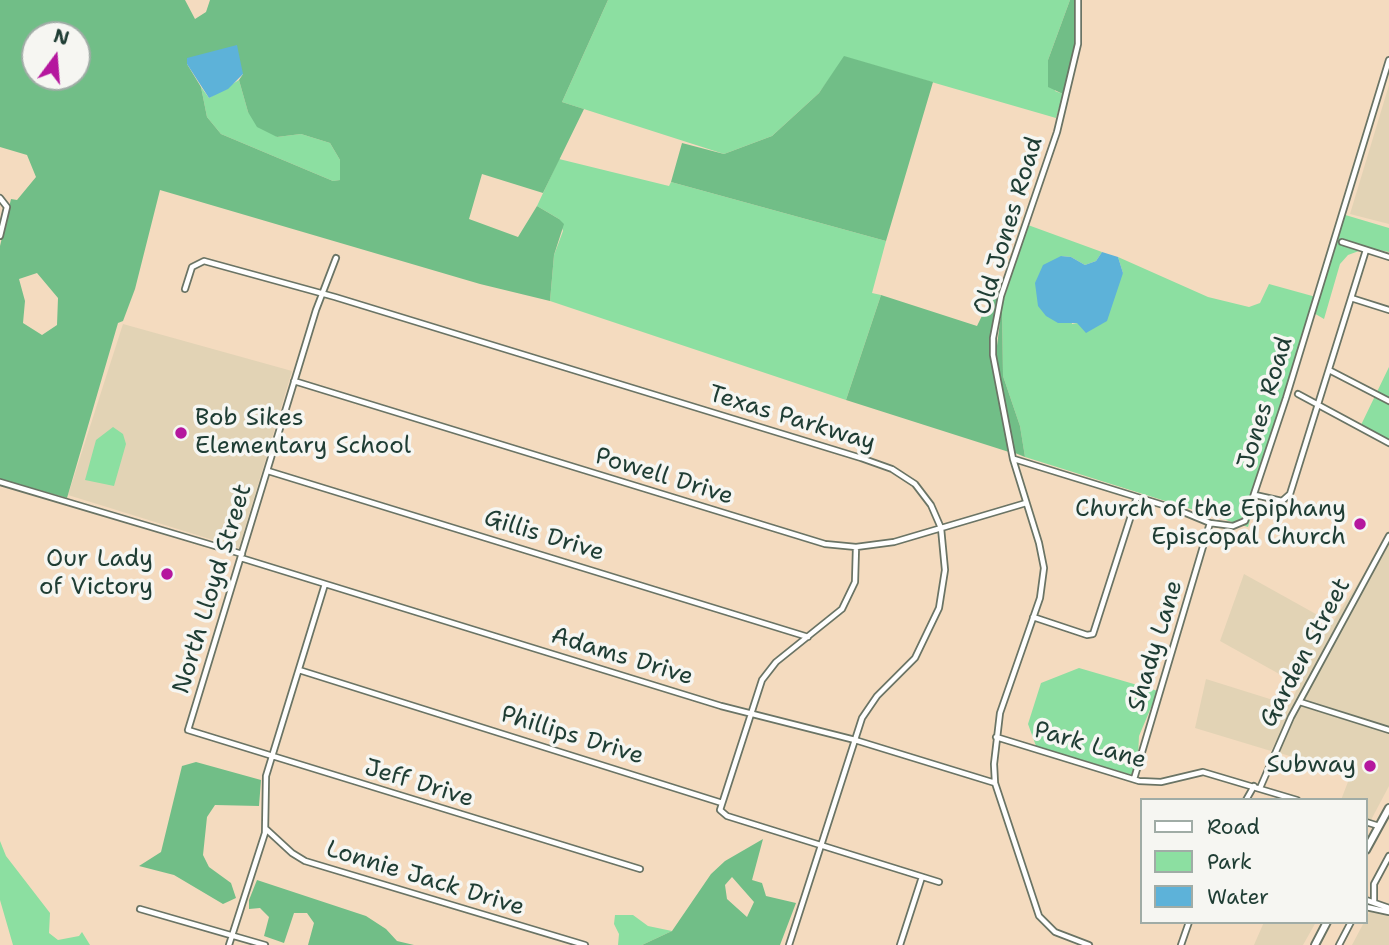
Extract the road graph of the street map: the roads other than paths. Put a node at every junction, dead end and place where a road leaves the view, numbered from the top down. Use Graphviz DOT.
graph roads {
  1 [pos="1078,0"];
  2 [pos="1389,60"];
  3 [pos="0,198"];
  4 [pos="0,236"];
  5 [pos="1342,242"];
  6 [pos="1366,250"];
  7 [pos="1389,257"];
  8 [pos="335,258"];
  9 [pos="185,289"];
  10 [pos="322,294"];
  11 [pos="1351,298"];
  12 [pos="1389,310"];
  13 [pos="1329,370"];
  14 [pos="294,382"];
  15 [pos="1298,394"];
  16 [pos="1389,401"];
  17 [pos="1319,405"];
  18 [pos="1389,443"];
  19 [pos="1013,459"];
  20 [pos="268,471"];
  21 [pos="0,482"];
  22 [pos="1255,495"];
  23 [pos="1136,497"];
  24 [pos="1026,503"];
  25 [pos="1210,523"];
  26 [pos="941,528"];
  27 [pos="1389,536"];
  28 [pos="856,547"];
  29 [pos="242,556"];
  30 [pos="325,584"];
  31 [pos="1033,617"];
  32 [pos="808,637"];
  33 [pos="299,670"];
  34 [pos="1299,702"];
  35 [pos="749,714"];
  36 [pos="188,730"];
  37 [pos="1389,730"];
  38 [pos="996,737"];
  39 [pos="855,740"];
  40 [pos="271,758"];
  41 [pos="1134,779"];
  42 [pos="995,783"];
  43 [pos="1257,787"];
  44 [pos="1248,798"];
  45 [pos="1291,798"];
  46 [pos="722,803"];
  47 [pos="1389,808"];
  48 [pos="1368,823"];
  49 [pos="1379,826"];
  50 [pos="265,828"];
  51 [pos="822,846"];
  52 [pos="1368,846"];
  53 [pos="1389,856"];
  54 [pos="640,869"];
  55 [pos="922,877"];
  56 [pos="939,882"];
  57 [pos="1368,900"];
  58 [pos="1374,902"];
  59 [pos="1368,906"];
  60 [pos="140,909"];
  61 [pos="1389,910"];
  62 [pos="1188,924"];
  63 [pos="1326,924"];
  64 [pos="1350,924"];
  65 [pos="232,936"];
  66 [pos="229,945"];
  67 [pos="265,945"];
  68 [pos="585,945"];
  69 [pos="789,945"];
  70 [pos="900,945"];
  71 [pos="1089,945"];
  72 [pos="1181,945"];
  73 [pos="1315,945"];
  74 [pos="1339,945"];
  1 -- 19 [label="street, Old Jones Road"];
  2 -- 22 [label="street, Jones Road"];
  3 -- 4 [label="street"];
  5 -- 6 [label="street"];
  6 -- 7 [label="street"];
  6 -- 11 [label="street"];
  8 -- 10 [label="street, North Lloyd Street"];
  9 -- 10 [label="street, Texas Parkway"];
  10 -- 14 [label="street, North Lloyd Street"];
  10 -- 26 [label="street, Texas Parkway"];
  11 -- 12 [label="street"];
  11 -- 13 [label="street"];
  13 -- 16 [label="street"];
  13 -- 17 [label="street"];
  14 -- 20 [label="street, North Lloyd Street"];
  14 -- 28 [label="street, Powell Drive"];
  15 -- 17 [label="street"];
  17 -- 18 [label="street"];
  17 -- 22 [label="street"];
  19 -- 23 [label="street, Jones Road"];
  19 -- 24 [label="street, Old Jones Road"];
  20 -- 29 [label="street, North Lloyd Street"];
  20 -- 32 [label="street, Gillis Drive"];
  21 -- 29 [label="street, Adams Drive"];
  22 -- 25 [label="street, Jones Road"];
  23 -- 25 [label="street, Jones Road"];
  23 -- 31 [label="street"];
  24 -- 26 [label="street, Powell Drive"];
  24 -- 31 [label="street"];
  25 -- 41 [label="street, Shady Lane"];
  26 -- 28 [label="street, Powell Drive"];
  26 -- 39 [label="street, Texas Parkway"];
  27 -- 34 [label="street, Garden Street"];
  28 -- 32 [label="street"];
  29 -- 30 [label="street, Adams Drive"];
  29 -- 36 [label="street, North Lloyd Street"];
  30 -- 33 [label="street"];
  30 -- 35 [label="street, Adams Drive"];
  31 -- 38 [label="street"];
  32 -- 35 [label="street"];
  33 -- 40 [label="street"];
  33 -- 46 [label="street, Phillips Drive"];
  34 -- 37 [label="street"];
  34 -- 43 [label="street, Garden Street"];
  35 -- 39 [label="street, Adams Drive"];
  35 -- 46 [label="street"];
  36 -- 40 [label="street, Jeff Drive"];
  38 -- 41 [label="street, Park Lane"];
  38 -- 42 [label="street"];
  39 -- 42 [label="street, Adams Drive"];
  39 -- 51 [label="street, Texas Parkway"];
  40 -- 50 [label="street"];
  40 -- 54 [label="street, Jeff Drive"];
  41 -- 43 [label="street, Park Lane"];
  42 -- 71 [label="street"];
  43 -- 44 [label="street, Garden Street"];
  43 -- 45 [label="street, Park Lane"];
  46 -- 51 [label="street, Phillips Drive"];
  47 -- 49 [label="main road"];
  48 -- 49 [label="street"];
  49 -- 52 [label="main road"];
  50 -- 65 [label="street"];
  50 -- 68 [label="street, Lonnie Jack Drive"];
  51 -- 55 [label="street"];
  51 -- 69 [label="street, Texas Parkway"];
  53 -- 58 [label="street"];
  55 -- 56 [label="street"];
  55 -- 70 [label="street"];
  57 -- 58 [label="street"];
  58 -- 61 [label="street"];
  59 -- 61 [label="street"];
  60 -- 65 [label="street"];
  62 -- 72 [label="street"];
  63 -- 73 [label="main road"];
  64 -- 74 [label="street"];
  65 -- 66 [label="street"];
  65 -- 67 [label="street"];
}
